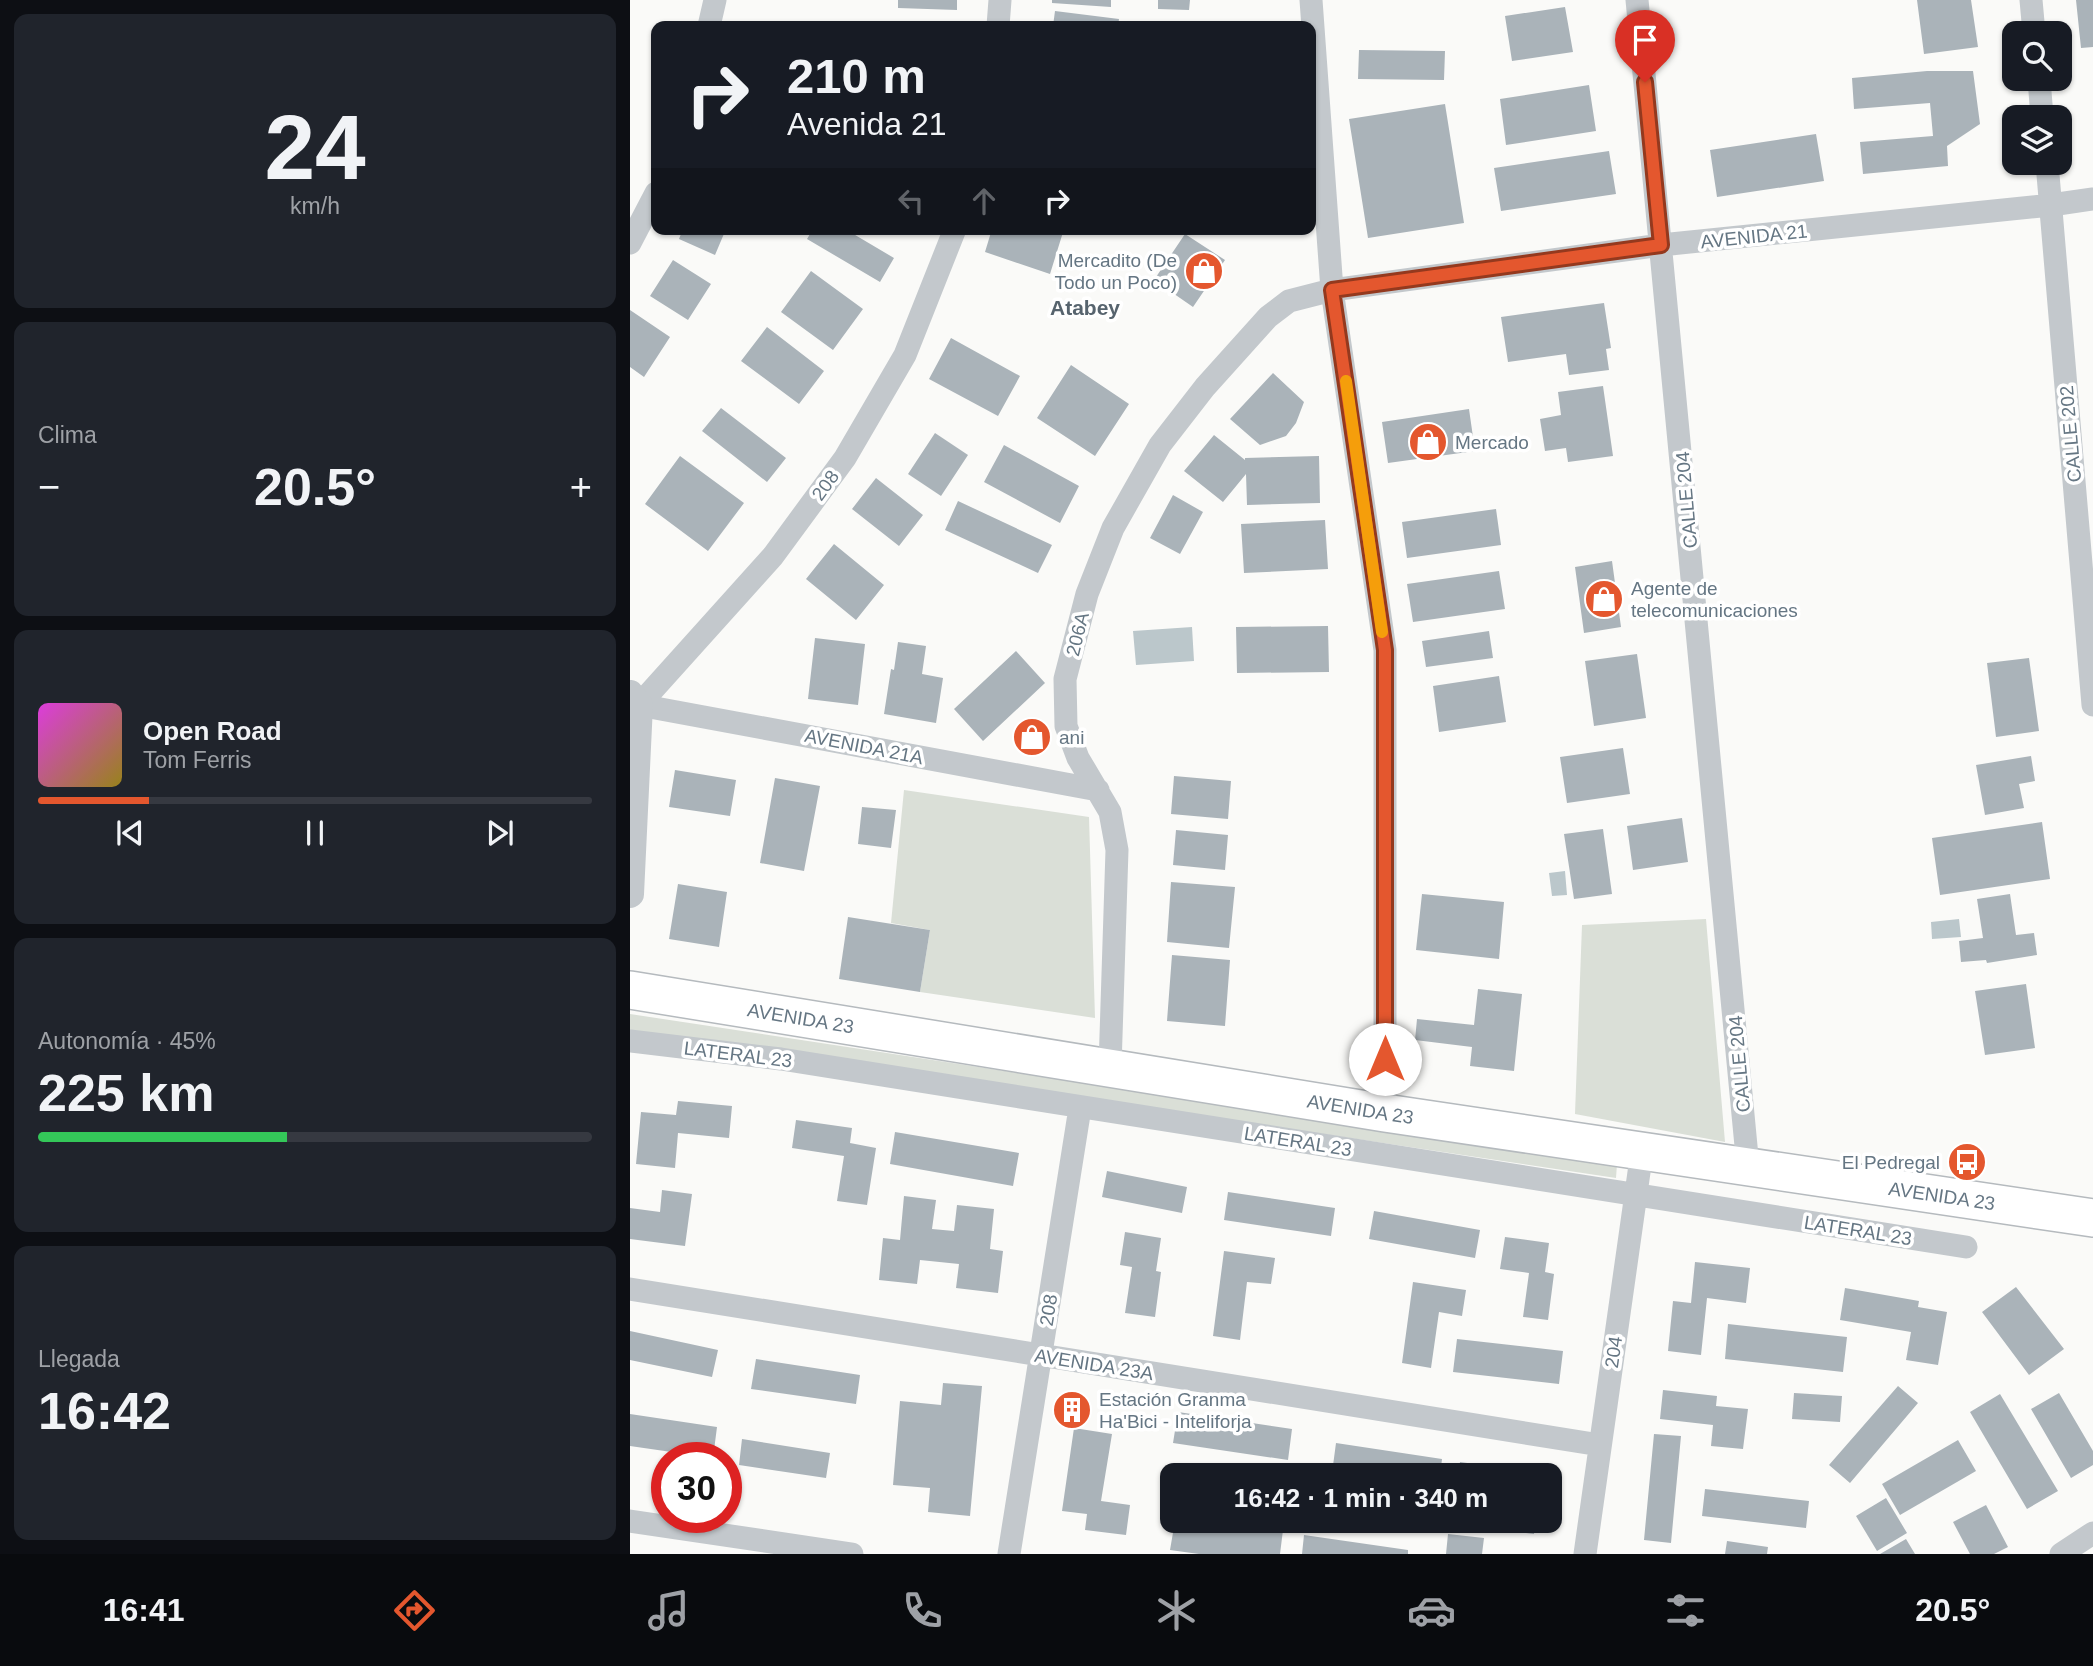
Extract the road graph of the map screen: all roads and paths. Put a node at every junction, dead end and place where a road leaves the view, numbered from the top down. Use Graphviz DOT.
graph roads {
  1 [pos="715,0"];
  2 [pos="1000,0"];
  3 [pos="1311,0"];
  4 [pos="1637,0"];
  5 [pos="2031,0"];
  6 [pos="710,21"];
  7 [pos="998,21"];
  8 [pos="1313,21"];
  9 [pos="2034,21"];
  10 [pos="1316,69"];
  11 [pos="2047,175"];
  12 [pos="2093,198"];
  13 [pos="651,203"];
  14 [pos="2050,205"];
  15 [pos="953,235"];
  16 [pos="630,243"];
  17 [pos="1661,245"];
  18 [pos="1332,290"];
  19 [pos="633,703"];
  20 [pos="2093,705"];
  21 [pos="1098,790"];
  22 [pos="630,894"];
  23 [pos="630,990"];
  24 [pos="630,1041"];
  25 [pos="1110,1067"];
  26 [pos="1080,1108"];
  27 [pos="1385,1113"];
  28 [pos="1642,1151"];
  29 [pos="1748,1167"];
  30 [pos="1636,1195"];
  31 [pos="2093,1218"];
  32 [pos="1966,1247"];
  33 [pos="630,1289"];
  34 [pos="1041,1355"];
  35 [pos="1600,1445"];
  36 [pos="630,1521"];
  37 [pos="2093,1533"];
  38 [pos="852,1554"];
  39 [pos="1009,1554"];
  40 [pos="1585,1554"];
  41 [pos="2061,1554"];
  1 -- 6 [label="street"];
  2 -- 7 [label="street"];
  3 -- 8 [label="street"];
  4 -- 17 [label="street, CALLE 204"];
  5 -- 9 [label="street"];
  10 -- 18 [label="street"];
  11 -- 14 [label="street, CALLE 202"];
  12 -- 14 [label="street, AVENIDA 21"];
  13 -- 16 [label="street"];
  14 -- 17 [label="street, AVENIDA 21"];
  14 -- 20 [label="street, CALLE 202"];
  15 -- 19 [label="street, 208"];
  17 -- 18 [label="street, AVENIDA 21"];
  17 -- 29 [label="street, CALLE 204"];
  18 -- 21 [label="street, 206A"];
  18 -- 27 [label="street"];
  19 -- 21 [label="street, AVENIDA 21A"];
  19 -- 22 [label="street"];
  21 -- 25 [label="street, 206A"];
  23 -- 25 [label="main road, AVENIDA 23"];
  24 -- 26 [label="street, LATERAL 23"];
  25 -- 27 [label="main road, AVENIDA 23"];
  26 -- 30 [label="street, LATERAL 23"];
  26 -- 34 [label="street, 208"];
  27 -- 28 [label="main road, AVENIDA 23"];
  28 -- 29 [label="main road, AVENIDA 23"];
  28 -- 30 [label="street, 204"];
  29 -- 31 [label="main road, AVENIDA 23"];
  30 -- 32 [label="street, LATERAL 23"];
  30 -- 35 [label="street, 204"];
  33 -- 34 [label="street, AVENIDA 23A"];
  34 -- 35 [label="street, AVENIDA 23A"];
  34 -- 39 [label="street, 208"];
  35 -- 40 [label="street, 204"];
  36 -- 38 [label="street"];
  37 -- 41 [label="street"];
}
